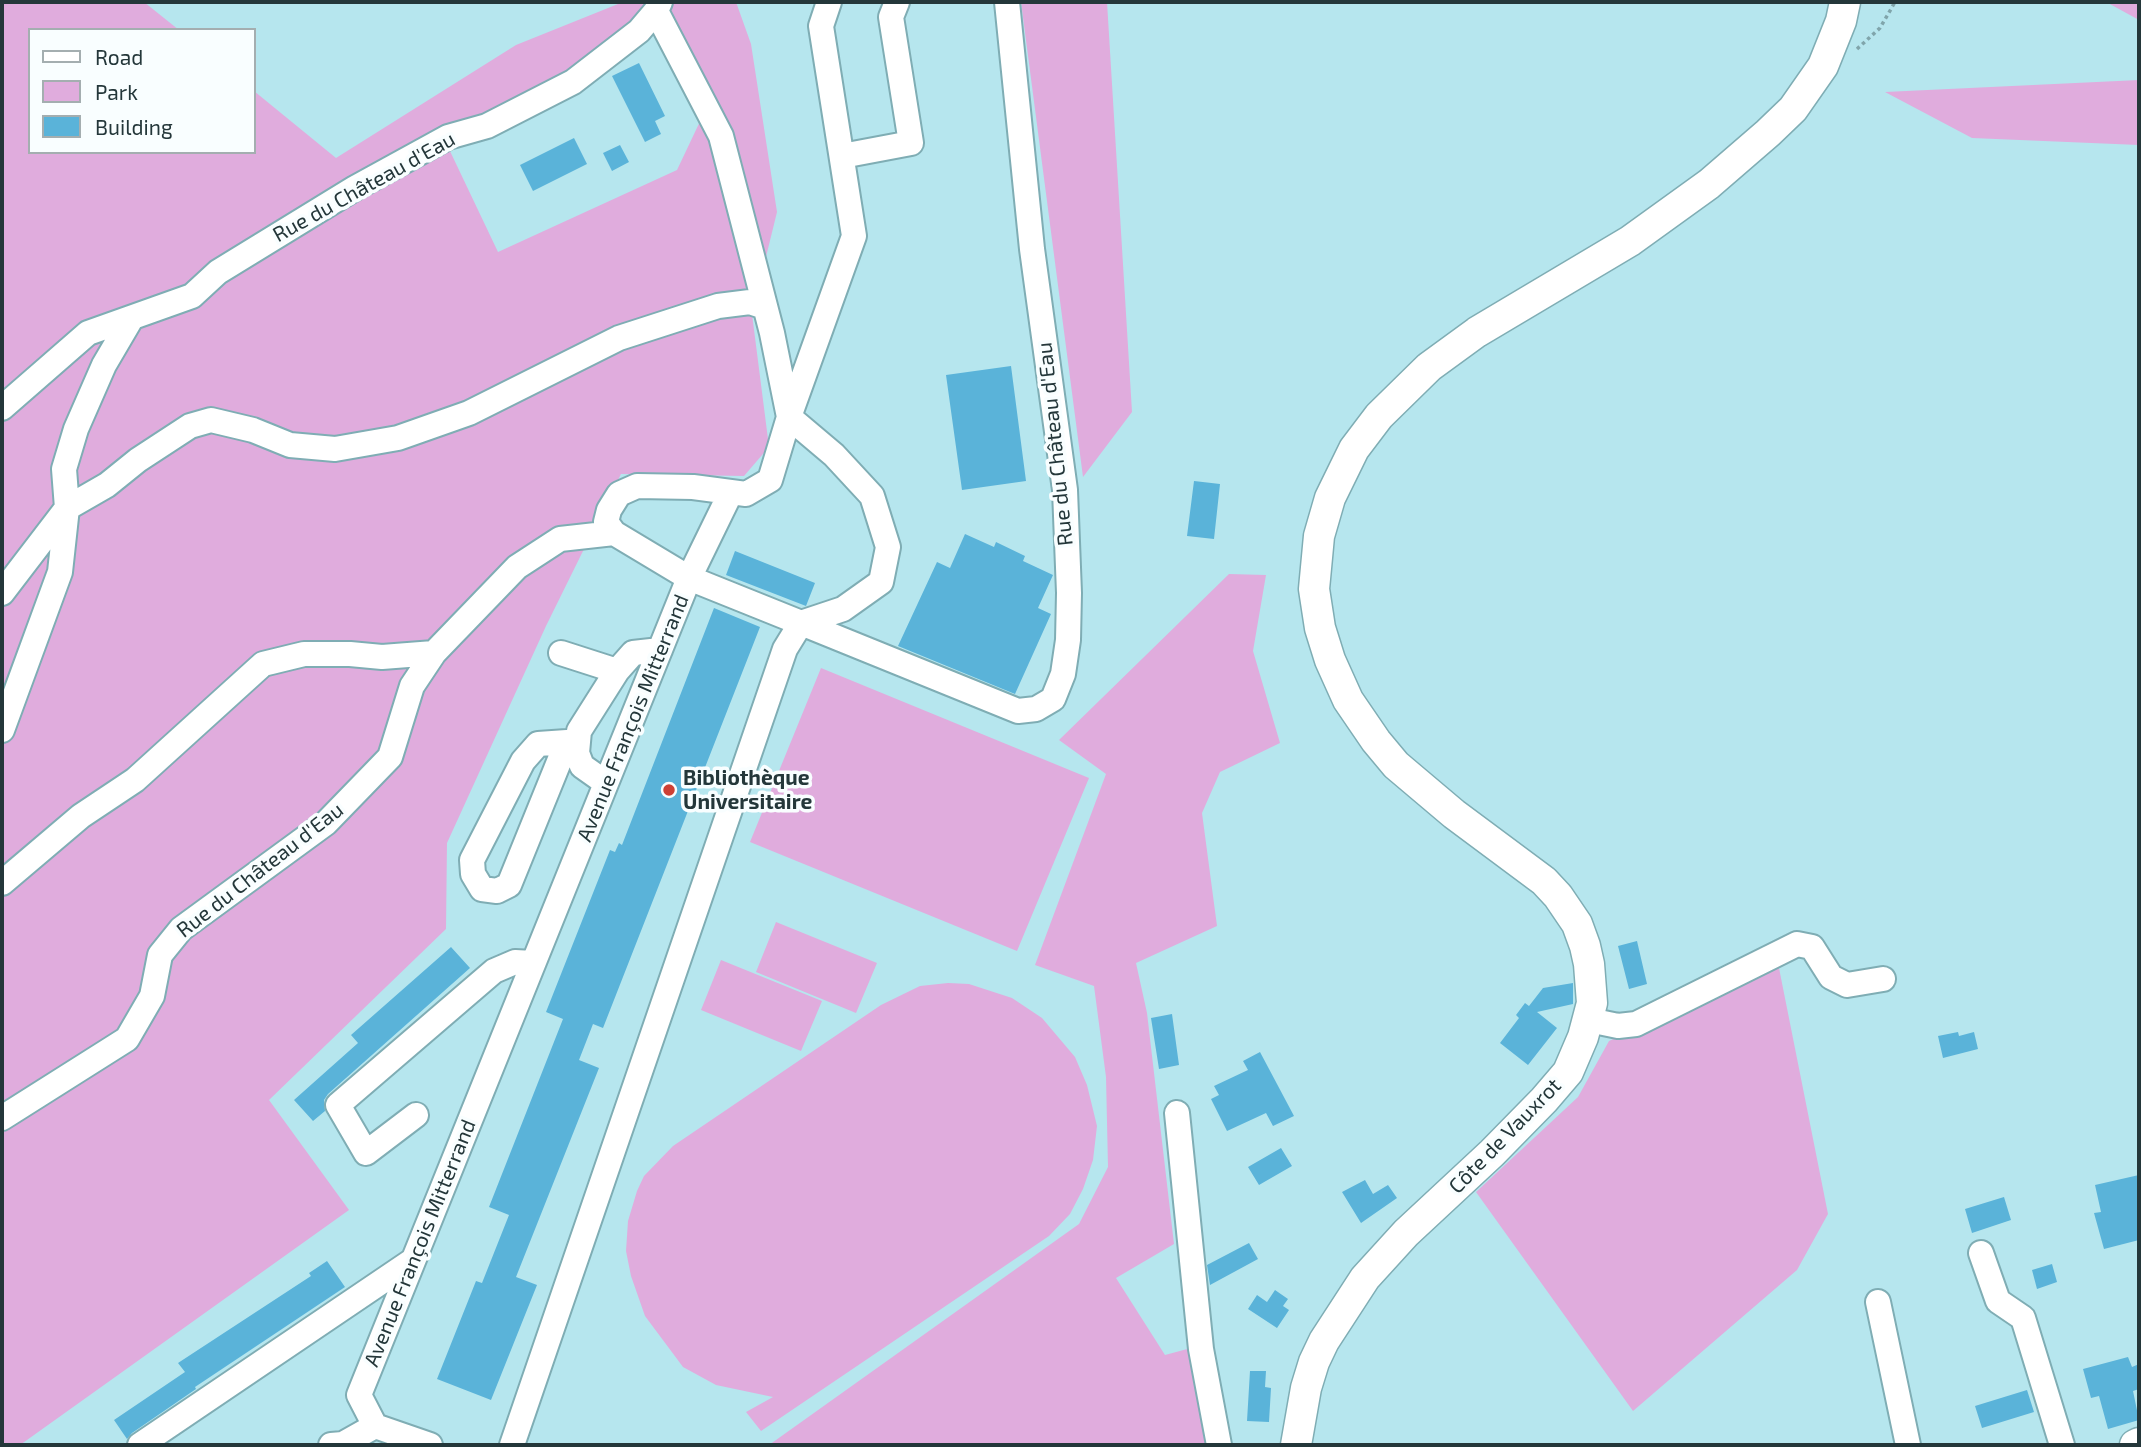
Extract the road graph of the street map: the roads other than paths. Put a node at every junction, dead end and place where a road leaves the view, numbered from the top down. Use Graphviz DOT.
graph roads {
  1 [pos="829,2"];
  2 [pos="897,2"];
  3 [pos="1007,2"];
  4 [pos="1844,2"];
  5 [pos="658,6"];
  6 [pos="842,156"];
  7 [pos="765,307"];
  8 [pos="131,319"];
  9 [pos="2,408"];
  10 [pos="789,417"];
  11 [pos="731,492"];
  12 [pos="67,508"];
  13 [pos="614,533"];
  14 [pos="689,578"];
  15 [pos="2,593"];
  16 [pos="801,623"];
  17 [pos="660,650"];
  18 [pos="434,653"];
  19 [pos="561,653"];
  20 [pos="617,671"];
  21 [pos="2,730"];
  22 [pos="573,742"];
  23 [pos="606,783"];
  24 [pos="2,884"];
  25 [pos="533,963"];
  26 [pos="1883,979"];
  27 [pos="1589,1020"];
  28 [pos="1177,1113"];
  29 [pos="416,1115"];
  30 [pos="2,1118"];
  31 [pos="1981,1253"];
  32 [pos="412,1261"];
  33 [pos="1878,1302"];
  34 [pos="375,1426"];
  35 [pos="140,1445"];
  36 [pos="331,1445"];
  37 [pos="430,1445"];
  38 [pos="512,1445"];
  39 [pos="1219,1445"];
  40 [pos="1296,1445"];
  41 [pos="1908,1445"];
  42 [pos="2062,1445"];
  1 -- 6 [label="street"];
  2 -- 6 [label="street"];
  3 -- 16 [label="street, Rue du Château d'Eau"];
  4 -- 27 [label="main road, Côte de Vauxrot"];
  5 -- 7 [label="street"];
  5 -- 8 [label="street, Rue du Château d'Eau"];
  6 -- 10 [label="street"];
  7 -- 10 [label="street"];
  7 -- 12 [label="street"];
  8 -- 9 [label="street, Rue du Château d'Eau"];
  8 -- 12 [label="street"];
  10 -- 11 [label="street"];
  10 -- 16 [label="street"];
  11 -- 13 [label="street"];
  11 -- 14 [label="street"];
  12 -- 15 [label="street"];
  12 -- 21 [label="street"];
  13 -- 14 [label="street"];
  13 -- 18 [label="street, Rue du Château d'Eau"];
  14 -- 16 [label="street, Avenue François Mitterrand"];
  14 -- 17 [label="street, Avenue François Mitterrand"];
  16 -- 38 [label="street"];
  17 -- 20 [label="street"];
  17 -- 23 [label="street, Avenue François Mitterrand"];
  18 -- 24 [label="street"];
  18 -- 30 [label="street, Rue du Château d'Eau"];
  19 -- 20 [label="street"];
  20 -- 22 [label="street"];
  22 -- 22 [label="street"];
  22 -- 23 [label="street"];
  23 -- 25 [label="street, Avenue François Mitterrand"];
  25 -- 29 [label="street"];
  25 -- 32 [label="street, Avenue François Mitterrand"];
  26 -- 27 [label="street"];
  27 -- 40 [label="main road, Côte de Vauxrot"];
  28 -- 39 [label="street"];
  31 -- 42 [label="street"];
  32 -- 34 [label="street, Avenue François Mitterrand"];
  32 -- 35 [label="street"];
  33 -- 41 [label="street"];
  34 -- 36 [label="street"];
  34 -- 37 [label="street"];
}
